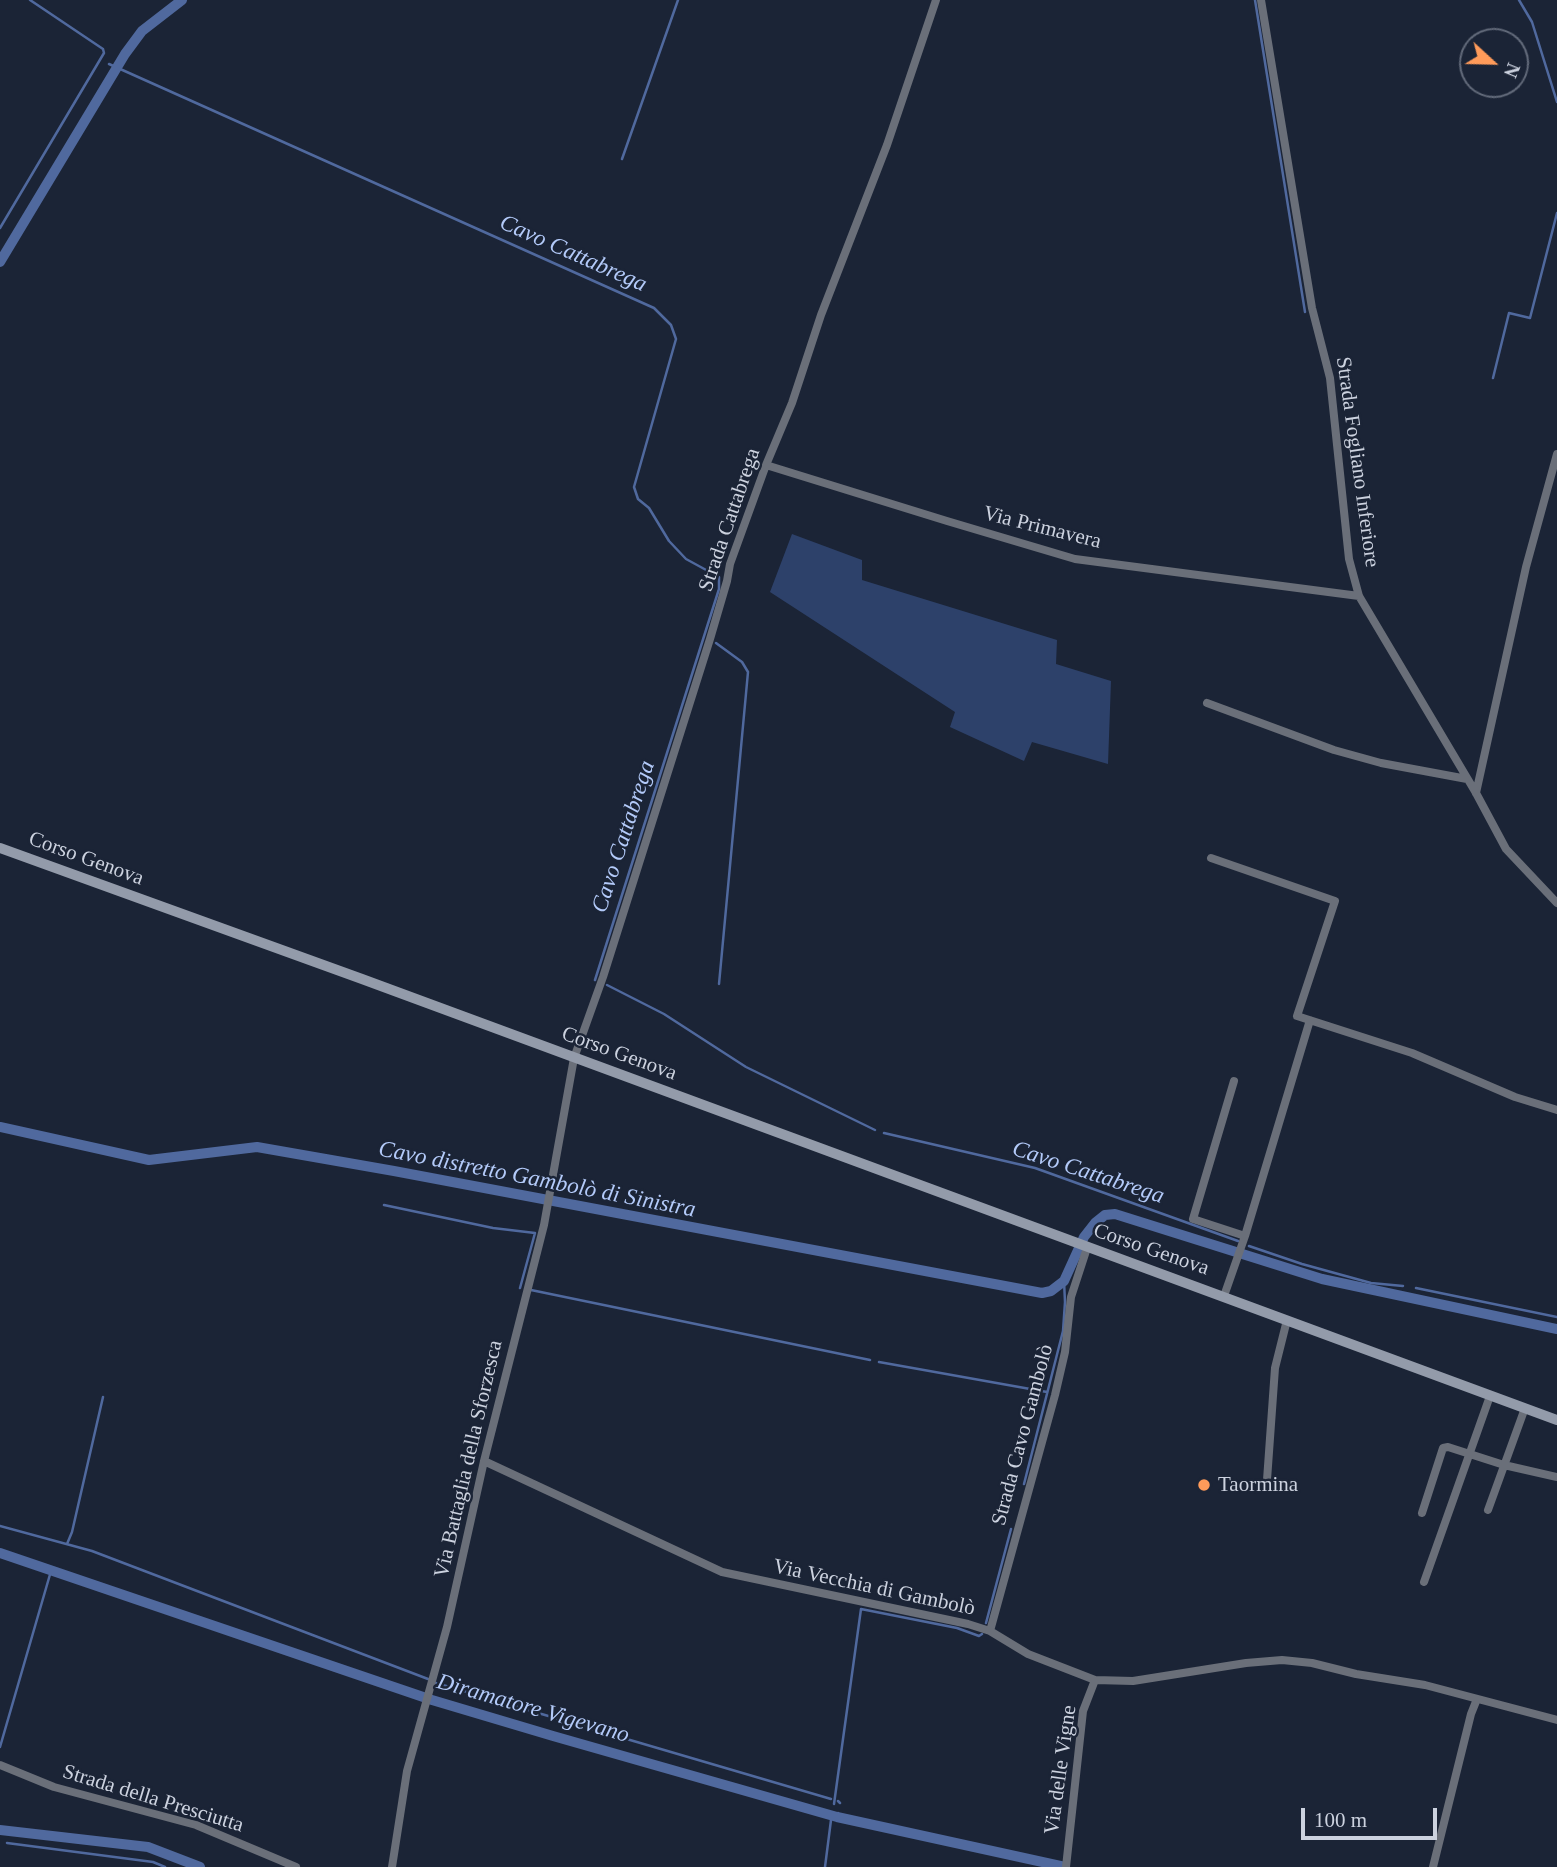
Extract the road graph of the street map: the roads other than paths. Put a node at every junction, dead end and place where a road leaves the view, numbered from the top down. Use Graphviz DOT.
graph roads {
  1 [pos="936,0"];
  2 [pos="1261,0"];
  3 [pos="1557,454"];
  4 [pos="766,465"];
  5 [pos="1359,596"];
  6 [pos="1207,703"];
  7 [pos="1468,779"];
  8 [pos="1476,793"];
  9 [pos="0,848"];
  10 [pos="1210,858"];
  11 [pos="1557,903"];
  12 [pos="1310,1020"];
  13 [pos="574,1058"];
  14 [pos="1234,1081"];
  15 [pos="1557,1110"];
  16 [pos="1245,1236"];
  17 [pos="1087,1248"];
  18 [pos="1224,1296"];
  19 [pos="1287,1320"];
  20 [pos="1490,1396"];
  21 [pos="1525,1408"];
  22 [pos="1557,1420"];
  23 [pos="1470,1453"];
  24 [pos="484,1461"];
  25 [pos="1504,1465"];
  26 [pos="1557,1477"];
  27 [pos="1267,1480"];
  28 [pos="1488,1510"];
  29 [pos="1422,1513"];
  30 [pos="1424,1581"];
  31 [pos="990,1631"];
  32 [pos="1095,1680"];
  33 [pos="1477,1699"];
  34 [pos="1557,1720"];
  35 [pos="0,1765"];
  36 [pos="1067,1866"];
  37 [pos="296,1867"];
  38 [pos="392,1867"];
  39 [pos="1433,1867"];
  1 -- 4 [label="street, Strada Cattabrega"];
  2 -- 5 [label="street, Strada Fogliano Inferiore"];
  3 -- 8 [label="street"];
  4 -- 5 [label="street, Via Primavera"];
  4 -- 13 [label="street, Strada Cattabrega"];
  5 -- 7 [label="street, Strada Fogliano Inferiore"];
  6 -- 7 [label="street"];
  7 -- 8 [label="street, Strada Fogliano Inferiore"];
  8 -- 11 [label="street, Strada Fogliano Inferiore"];
  9 -- 13 [label="main road, Corso Genova"];
  10 -- 12 [label="street"];
  12 -- 15 [label="street"];
  12 -- 16 [label="street, Corso Genova"];
  13 -- 17 [label="main road, Corso Genova"];
  13 -- 24 [label="street, Via Battaglia della Sforzesca"];
  14 -- 16 [label="street, Corso Genova"];
  16 -- 18 [label="street, Corso Genova"];
  17 -- 18 [label="main road, Corso Genova"];
  17 -- 31 [label="street, Strada Cavo Gambolò"];
  18 -- 19 [label="main road, Corso Genova"];
  19 -- 20 [label="main road, Corso Genova"];
  19 -- 27 [label="street"];
  20 -- 21 [label="main road, Corso Genova"];
  20 -- 23 [label="street"];
  21 -- 22 [label="main road, Corso Genova"];
  21 -- 25 [label="street"];
  23 -- 25 [label="street"];
  23 -- 29 [label="street"];
  23 -- 30 [label="street"];
  24 -- 31 [label="street, Via Vecchia di Gambolò"];
  24 -- 38 [label="street, Via Battaglia della Sforzesca"];
  25 -- 26 [label="street"];
  25 -- 28 [label="street"];
  31 -- 32 [label="street, Via Vecchia di Gambolò"];
  32 -- 33 [label="street, Via Vecchia di Gambolò"];
  32 -- 36 [label="street, Via delle Vigne"];
  33 -- 34 [label="street, Via Vecchia di Gambolò"];
  33 -- 39 [label="street"];
  35 -- 37 [label="street, Strada della Presciutta"];
}
